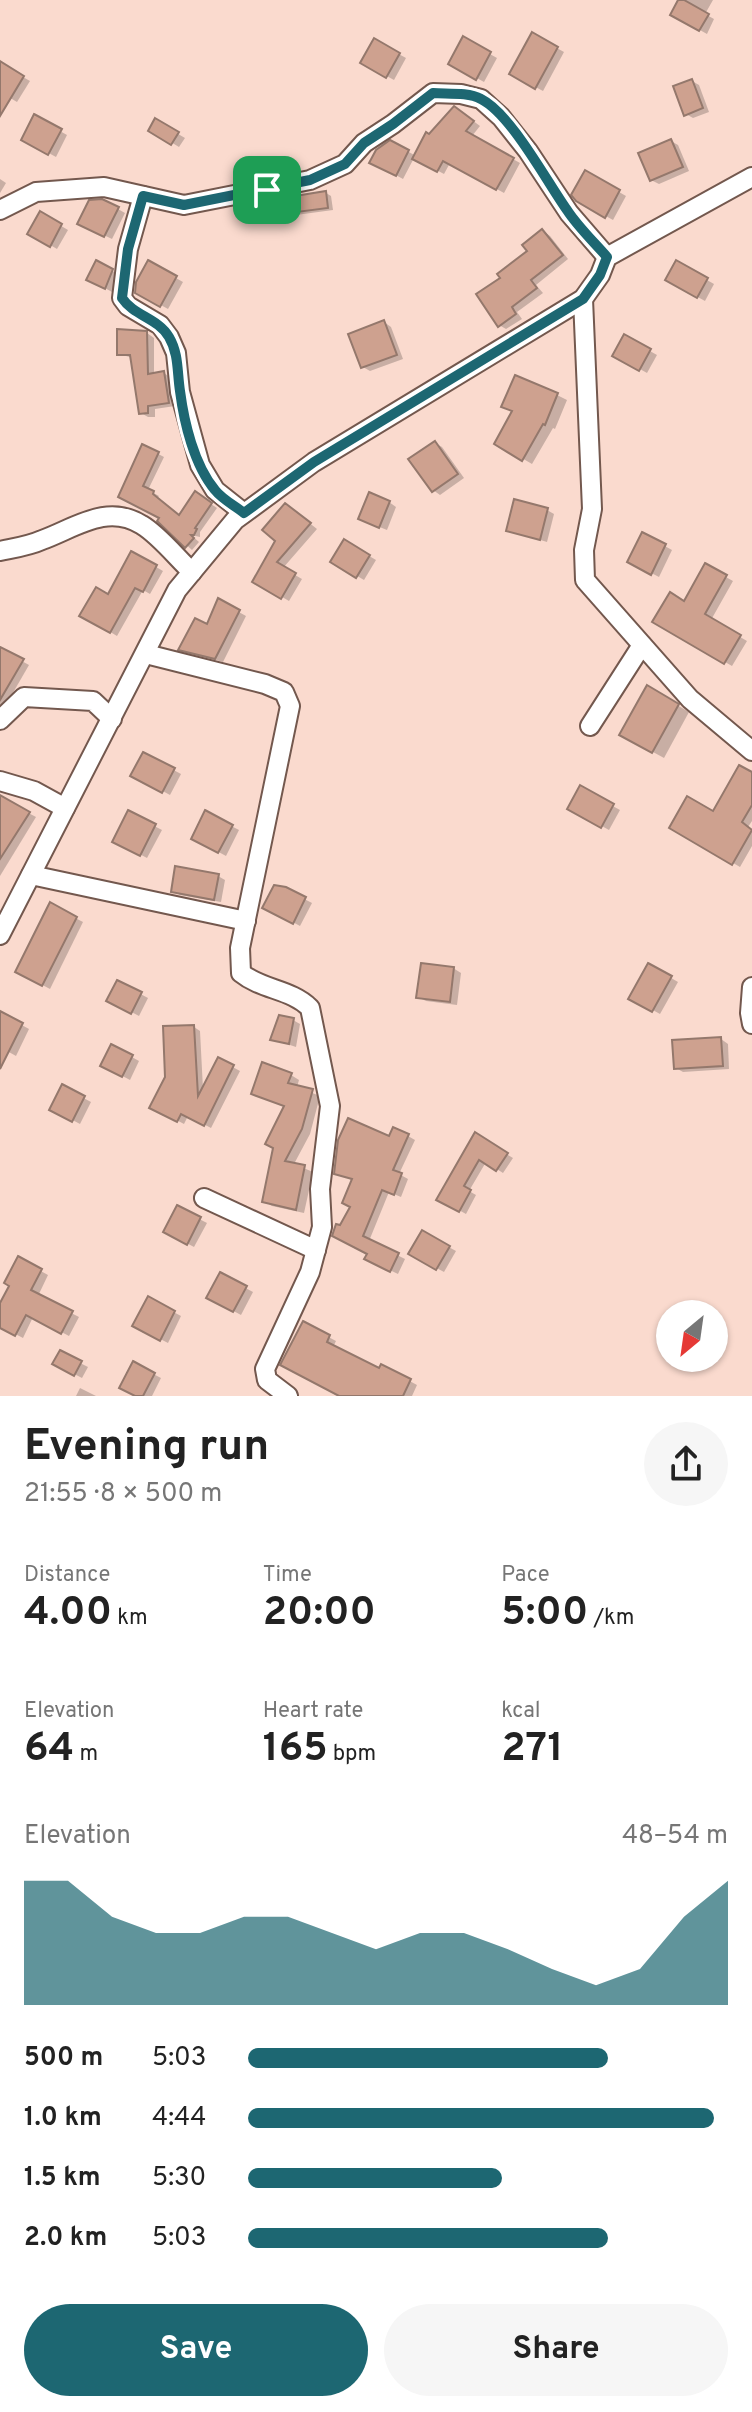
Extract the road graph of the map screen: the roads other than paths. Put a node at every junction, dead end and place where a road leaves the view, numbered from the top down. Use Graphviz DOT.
graph roads {
  1 [pos="752,177"];
  2 [pos="143,196"];
  3 [pos="0,210"];
  4 [pos="607,257"];
  5 [pos="583,299"];
  6 [pos="244,513"];
  7 [pos="0,551"];
  8 [pos="192,572"];
  9 [pos="642,645"];
  10 [pos="146,654"];
  11 [pos="112,719"];
  12 [pos="0,720"];
  13 [pos="590,726"];
  14 [pos="752,751"];
  15 [pos="0,781"];
  16 [pos="65,808"];
  17 [pos="31,875"];
  18 [pos="246,921"];
  19 [pos="0,935"];
  20 [pos="752,987"];
  21 [pos="752,1024"];
  22 [pos="204,1198"];
  23 [pos="316,1250"];
  24 [pos="288,1396"];
  1 -- 4 [label="street"];
  2 -- 3 [label="street"];
  2 -- 4 [label="street"];
  2 -- 6 [label="street"];
  4 -- 5 [label="street"];
  5 -- 6 [label="street"];
  5 -- 9 [label="street"];
  6 -- 8 [label="street"];
  7 -- 8 [label="street"];
  8 -- 10 [label="street"];
  9 -- 13 [label="street"];
  9 -- 14 [label="street"];
  10 -- 11 [label="street"];
  10 -- 18 [label="street"];
  11 -- 12 [label="street"];
  11 -- 16 [label="street"];
  15 -- 16 [label="street"];
  16 -- 17 [label="street"];
  17 -- 18 [label="street"];
  17 -- 19 [label="street"];
  18 -- 23 [label="street"];
  20 -- 21 [label="street"];
  22 -- 23 [label="street"];
  23 -- 24 [label="street"];
}
